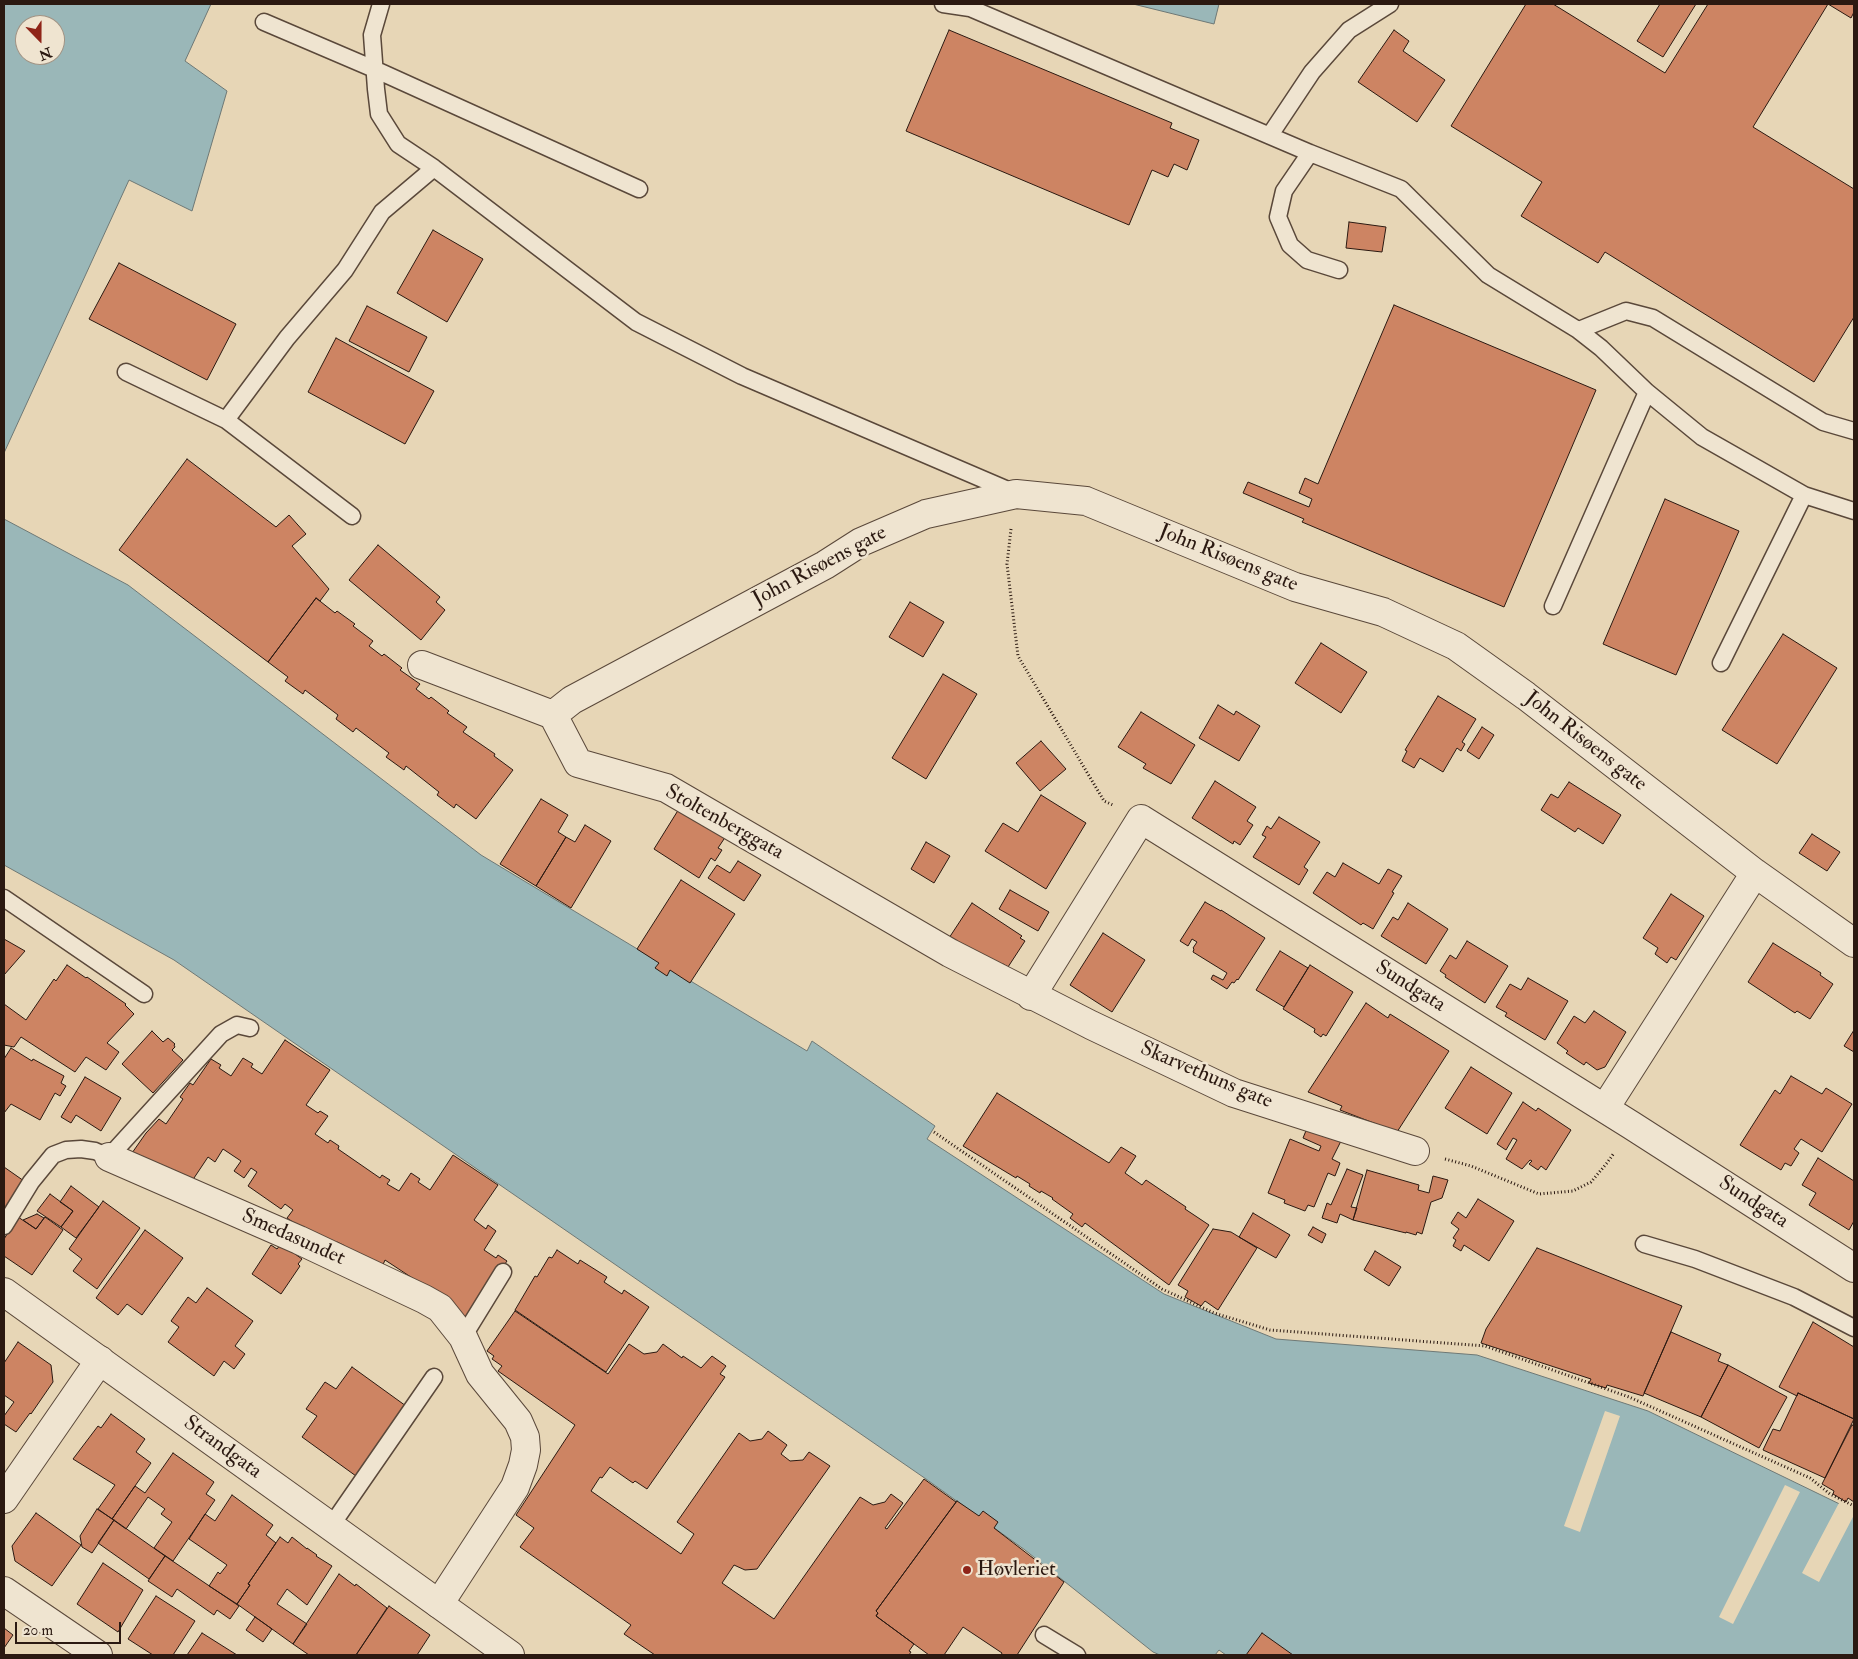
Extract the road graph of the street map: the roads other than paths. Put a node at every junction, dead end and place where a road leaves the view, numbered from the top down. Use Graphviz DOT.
graph roads {
  1 [pos="380,4"];
  2 [pos="943,4"];
  3 [pos="1390,4"];
  4 [pos="264,22"];
  5 [pos="374,69"];
  6 [pos="1270,135"];
  7 [pos="1310,153"];
  8 [pos="434,168"];
  9 [pos="639,189"];
  10 [pos="1339,270"];
  11 [pos="1579,330"];
  12 [pos="126,372"];
  13 [pos="1647,392"];
  14 [pos="226,420"];
  15 [pos="1854,431"];
  16 [pos="1016,494"];
  17 [pos="1804,494"];
  18 [pos="1854,511"];
  19 [pos="352,516"];
  20 [pos="1553,606"];
  21 [pos="1721,663"];
  22 [pos="422,665"];
  23 [pos="553,715"];
  24 [pos="1755,873"];
  25 [pos="4,898"];
  26 [pos="1854,943"];
  27 [pos="144,994"];
  28 [pos="1031,996"];
  29 [pos="250,1028"];
  30 [pos="1605,1108"];
  31 [pos="1415,1152"];
  32 [pos="109,1157"];
  33 [pos="4,1226"];
  34 [pos="1644,1244"];
  35 [pos="1854,1268"];
  36 [pos="503,1272"];
  37 [pos="4,1292"];
  38 [pos="1854,1328"];
  39 [pos="463,1337"];
  40 [pos="100,1360"];
  41 [pos="434,1377"];
  42 [pos="4,1500"];
  43 [pos="331,1526"];
  44 [pos="4,1591"];
  45 [pos="439,1604"];
  46 [pos="1044,1635"];
  47 [pos="98,1655"];
  48 [pos="510,1655"];
  49 [pos="1077,1655"];
  1 -- 5 [label="lane"];
  2 -- 6 [label="lane"];
  3 -- 6 [label="lane"];
  4 -- 5 [label="lane"];
  5 -- 8 [label="lane"];
  5 -- 9 [label="lane"];
  6 -- 7 [label="lane"];
  7 -- 10 [label="lane"];
  7 -- 11 [label="lane"];
  8 -- 14 [label="lane"];
  8 -- 16 [label="lane"];
  11 -- 13 [label="lane"];
  11 -- 15 [label="lane"];
  12 -- 14 [label="lane"];
  13 -- 17 [label="lane"];
  13 -- 20 [label="lane"];
  14 -- 19 [label="lane"];
  16 -- 23 [label="street, John Risøens gate"];
  16 -- 24 [label="street, John Risøens gate"];
  17 -- 18 [label="lane"];
  17 -- 21 [label="lane"];
  22 -- 23 [label="street"];
  23 -- 28 [label="street, Stoltenberggata"];
  24 -- 26 [label="street, John Risøens gate"];
  24 -- 30 [label="street"];
  25 -- 27 [label="lane"];
  28 -- 30 [label="street, Sundgata"];
  28 -- 31 [label="street, Skarvethuns gate"];
  29 -- 32 [label="lane"];
  30 -- 35 [label="street, Sundgata"];
  32 -- 33 [label="lane"];
  32 -- 39 [label="street, Smedasundet"];
  34 -- 38 [label="lane"];
  36 -- 39 [label="lane"];
  37 -- 40 [label="street, Strandgata"];
  39 -- 45 [label="street"];
  40 -- 42 [label="street"];
  40 -- 43 [label="street, Strandgata"];
  41 -- 43 [label="lane"];
  43 -- 45 [label="street, Strandgata"];
  44 -- 47 [label="street"];
  45 -- 48 [label="street, Strandgata"];
  46 -- 49 [label="lane"];
}
